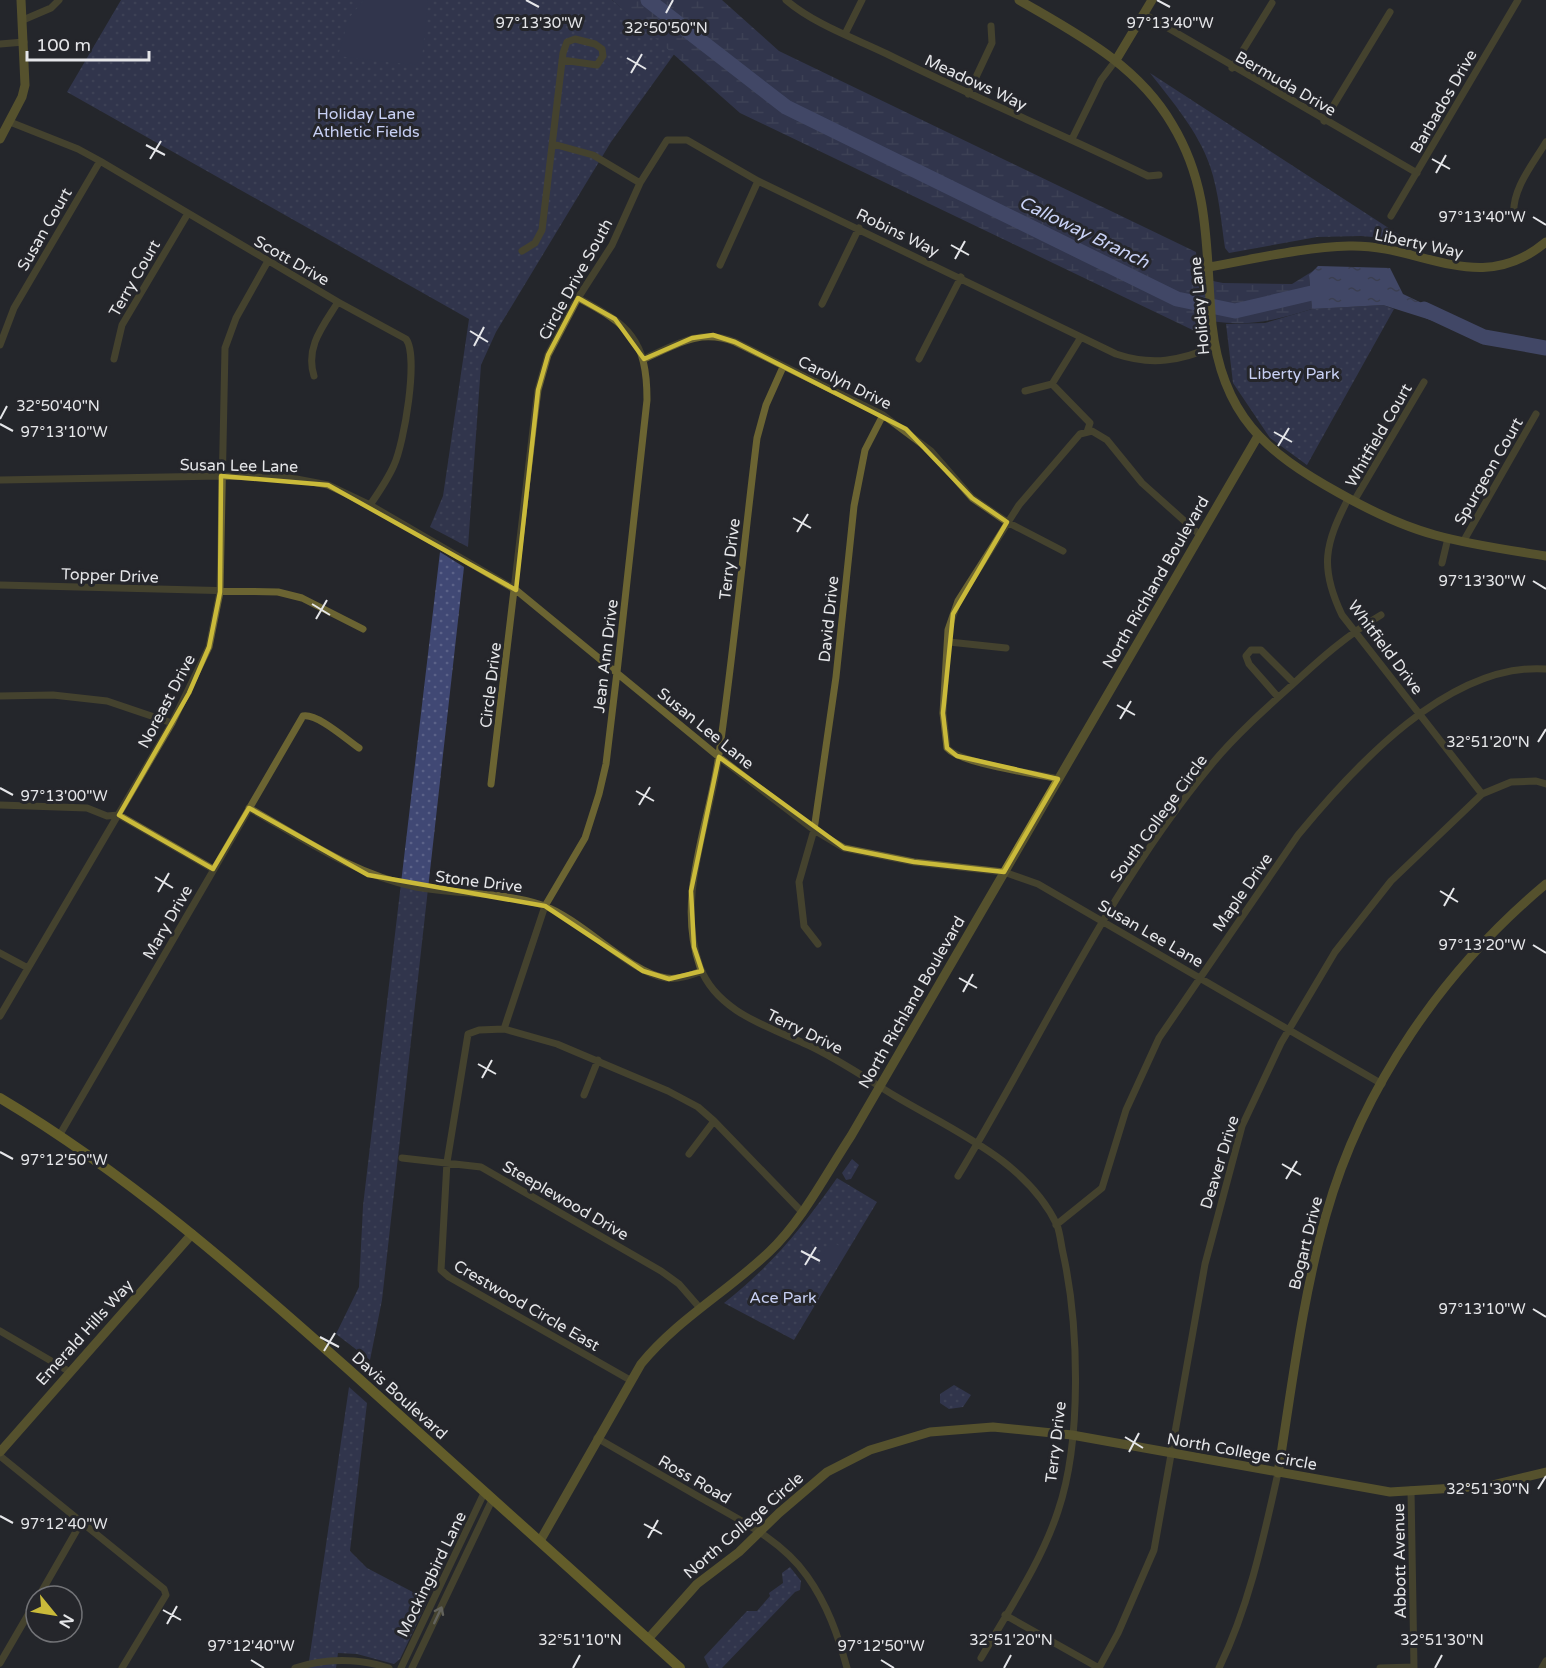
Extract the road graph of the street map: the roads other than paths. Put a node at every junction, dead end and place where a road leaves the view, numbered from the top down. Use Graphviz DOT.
graph roads {
  1 [pos="21,0"];
  2 [pos="58,0"];
  3 [pos="786,0"];
  4 [pos="862,0"];
  5 [pos="1019,0"];
  6 [pos="1152,0"];
  7 [pos="1518,0"];
  8 [pos="1030,3"];
  9 [pos="1272,3"];
  10 [pos="1390,12"];
  11 [pos="1144,14"];
  12 [pos="23,20"];
  13 [pos="992,26"];
  14 [pos="845,34"];
  15 [pos="24,42"];
  16 [pos="0,44"];
  17 [pos="562,60"];
  18 [pos="1116,60"];
  19 [pos="1232,68"];
  20 [pos="968,94"];
  21 [pos="1324,121"];
  22 [pos="10,122"];
  23 [pos="673,138"];
  24 [pos="0,139"];
  25 [pos="1072,139"];
  26 [pos="1546,142"];
  27 [pos="553,144"];
  28 [pos="100,161"];
  29 [pos="1417,173"];
  30 [pos="1159,175"];
  31 [pos="758,181"];
  32 [pos="640,183"];
  33 [pos="187,215"];
  34 [pos="1391,216"];
  35 [pos="1514,216"];
  36 [pos="859,228"];
  37 [pos="1546,242"];
  38 [pos="522,251"];
  39 [pos="268,261"];
  40 [pos="720,265"];
  41 [pos="1209,267"];
  42 [pos="961,277"];
  43 [pos="578,298"];
  44 [pos="338,302"];
  45 [pos="822,304"];
  46 [pos="1081,336"];
  47 [pos="0,345"];
  48 [pos="1215,346"];
  49 [pos="114,359"];
  50 [pos="644,359"];
  51 [pos="919,359"];
  52 [pos="783,367"];
  53 [pos="314,376"];
  54 [pos="1424,382"];
  55 [pos="1052,384"];
  56 [pos="1025,391"];
  57 [pos="1536,414"];
  58 [pos="883,415"];
  59 [pos="1087,432"];
  60 [pos="1258,436"];
  61 [pos="221,476"];
  62 [pos="0,480"];
  63 [pos="1351,500"];
  64 [pos="370,505"];
  65 [pos="1006,522"];
  66 [pos="1199,534"];
  67 [pos="1448,538"];
  68 [pos="1463,542"];
  69 [pos="1063,551"];
  70 [pos="1546,556"];
  71 [pos="1442,563"];
  72 [pos="0,585"];
  73 [pos="516,590"];
  74 [pos="220,592"];
  75 [pos="1381,615"];
  76 [pos="363,629"];
  77 [pos="1355,630"];
  78 [pos="949,642"];
  79 [pos="1006,648"];
  80 [pos="1546,669"];
  81 [pos="617,672"];
  82 [pos="1294,683"];
  83 [pos="0,696"];
  84 [pos="1278,697"];
  85 [pos="1421,715"];
  86 [pos="172,723"];
  87 [pos="358,748"];
  88 [pos="719,757"];
  89 [pos="1058,779"];
  90 [pos="491,784"];
  91 [pos="1546,784"];
  92 [pos="1482,794"];
  93 [pos="0,805"];
  94 [pos="249,807"];
  95 [pos="119,815"];
  96 [pos="814,830"];
  97 [pos="213,869"];
  98 [pos="1004,872"];
  99 [pos="1546,884"];
  100 [pos="544,906"];
  101 [pos="1103,921"];
  102 [pos="818,944"];
  103 [pos="0,953"];
  104 [pos="28,968"];
  105 [pos="702,972"];
  106 [pos="1199,976"];
  107 [pos="0,1016"];
  108 [pos="504,1029"];
  109 [pos="1289,1030"];
  110 [pos="598,1060"];
  111 [pos="1382,1084"];
  112 [pos="879,1086"];
  113 [pos="584,1095"];
  114 [pos="0,1098"];
  115 [pos="714,1121"];
  116 [pos="59,1136"];
  117 [pos="977,1144"];
  118 [pos="689,1154"];
  119 [pos="402,1158"];
  120 [pos="447,1162"];
  121 [pos="958,1176"];
  122 [pos="801,1211"];
  123 [pos="1056,1225"];
  124 [pos="192,1233"];
  125 [pos="699,1307"];
  126 [pos="0,1331"];
  127 [pos="70,1372"];
  128 [pos="630,1380"];
  129 [pos="1072,1435"];
  130 [pos="597,1438"];
  131 [pos="0,1454"];
  132 [pos="1173,1454"];
  133 [pos="1545,1472"];
  134 [pos="1278,1473"];
  135 [pos="1411,1490"];
  136 [pos="489,1495"];
  137 [pos="82,1521"];
  138 [pos="758,1532"];
  139 [pos="540,1541"];
  140 [pos="46,1584"];
  141 [pos="1005,1615"];
  142 [pos="24,1622"];
  143 [pos="648,1639"];
  144 [pos="981,1658"];
  145 [pos="1546,1661"];
  146 [pos="0,1663"];
  147 [pos="122,1668"];
  148 [pos="295,1668"];
  149 [pos="389,1668"];
  150 [pos="401,1668"];
  151 [pos="412,1668"];
  152 [pos="680,1668"];
  153 [pos="847,1668"];
  154 [pos="1099,1668"];
  155 [pos="1219,1668"];
  156 [pos="1380,1668"];
  157 [pos="1414,1668"];
  158 [pos="1542,1668"];
  1 -- 12 [label="street"];
  2 -- 12 [label="street"];
  3 -- 14 [label="street, Meadows Way"];
  4 -- 14 [label="street"];
  5 -- 8 [label="street, Holiday Lane"];
  6 -- 11 [label="street"];
  7 -- 29 [label="street, Barbados Drive"];
  8 -- 18 [label="street, Holiday Lane"];
  9 -- 19 [label="street"];
  10 -- 21 [label="street"];
  11 -- 18 [label="street"];
  11 -- 19 [label="street, Bermuda Drive"];
  12 -- 15 [label="street"];
  13 -- 20 [label="street"];
  14 -- 20 [label="street, Meadows Way"];
  15 -- 16 [label="street"];
  15 -- 22 [label="street"];
  17 -- 17 [label="street"];
  17 -- 27 [label="street"];
  18 -- 25 [label="street"];
  18 -- 41 [label="street, Holiday Lane"];
  19 -- 21 [label="street, Bermuda Drive"];
  20 -- 25 [label="street, Meadows Way"];
  21 -- 29 [label="street, Bermuda Drive"];
  22 -- 24 [label="street"];
  22 -- 28 [label="street, Scott Drive"];
  23 -- 31 [label="street, Robins Way"];
  23 -- 32 [label="street, Circle Drive South"];
  25 -- 30 [label="street, Meadows Way"];
  26 -- 35 [label="street"];
  27 -- 32 [label="street"];
  27 -- 38 [label="street"];
  28 -- 33 [label="street, Scott Drive"];
  28 -- 47 [label="street, Susan Court"];
  29 -- 34 [label="street, Barbados Drive"];
  31 -- 36 [label="street, Robins Way"];
  31 -- 40 [label="street"];
  32 -- 43 [label="street, Circle Drive South"];
  33 -- 39 [label="street, Scott Drive"];
  33 -- 49 [label="street, Terry Court"];
  36 -- 42 [label="street, Robins Way"];
  36 -- 45 [label="street"];
  37 -- 41 [label="street, Liberty Way"];
  39 -- 44 [label="street, Scott Drive"];
  39 -- 61 [label="street, Noreast Drive"];
  41 -- 48 [label="street, Holiday Lane"];
  42 -- 46 [label="street, Robins Way"];
  42 -- 51 [label="street"];
  43 -- 50 [label="street, Jean Ann Drive"];
  43 -- 73 [label="street, Circle Drive South"];
  44 -- 53 [label="street"];
  44 -- 64 [label="street, Scott Drive"];
  46 -- 48 [label="street, Robins Way"];
  46 -- 55 [label="street"];
  48 -- 60 [label="street, Holiday Lane"];
  50 -- 52 [label="street, Carolyn Drive"];
  50 -- 81 [label="street, Jean Ann Drive"];
  52 -- 58 [label="street, Carolyn Drive"];
  52 -- 88 [label="street, Terry Drive"];
  54 -- 63 [label="street, Whitfield Court"];
  55 -- 56 [label="street"];
  55 -- 59 [label="street"];
  57 -- 68 [label="street, Spurgeon Court"];
  58 -- 65 [label="street, Carolyn Drive"];
  58 -- 96 [label="street, David Drive"];
  59 -- 65 [label="street"];
  59 -- 66 [label="street"];
  60 -- 63 [label="street, Holiday Lane"];
  60 -- 66 [label="street, North Richland Boulevard"];
  61 -- 62 [label="street, Susan Lee Lane"];
  61 -- 64 [label="street, Susan Lee Lane"];
  61 -- 74 [label="street, Noreast Drive"];
  63 -- 67 [label="street, Holiday Lane"];
  63 -- 77 [label="street, Whitfield Drive"];
  64 -- 73 [label="street, Susan Lee Lane"];
  65 -- 69 [label="street, Carolyn Drive"];
  65 -- 78 [label="street"];
  66 -- 89 [label="street, North Richland Boulevard"];
  67 -- 68 [label="street, Holiday Lane"];
  67 -- 71 [label="street"];
  68 -- 70 [label="street, Holiday Lane"];
  72 -- 74 [label="street, Topper Drive"];
  73 -- 81 [label="street, Susan Lee Lane"];
  73 -- 90 [label="street, Circle Drive"];
  74 -- 76 [label="street, Topper Drive"];
  74 -- 86 [label="street, Noreast Drive"];
  75 -- 77 [label="street, South College Circle"];
  77 -- 82 [label="street, South College Circle"];
  77 -- 85 [label="street, Whitfield Drive"];
  78 -- 79 [label="street"];
  78 -- 89 [label="street"];
  80 -- 85 [label="street, Maple Drive"];
  81 -- 88 [label="street, Susan Lee Lane"];
  81 -- 100 [label="street, Jean Ann Drive"];
  82 -- 84 [label="street, South College Circle"];
  82 -- 84 [label="street"];
  83 -- 86 [label="street"];
  84 -- 101 [label="street, South College Circle"];
  85 -- 92 [label="street, Whitfield Drive"];
  85 -- 106 [label="street, Maple Drive"];
  86 -- 95 [label="street, Noreast Drive"];
  87 -- 94 [label="street, Mary Drive"];
  88 -- 96 [label="street, Susan Lee Lane"];
  88 -- 105 [label="street, Terry Drive"];
  89 -- 98 [label="street, North Richland Boulevard"];
  91 -- 92 [label="street, Deaver Drive"];
  92 -- 109 [label="street, Deaver Drive"];
  93 -- 95 [label="street"];
  94 -- 97 [label="street, Mary Drive"];
  94 -- 100 [label="street, Stone Drive"];
  95 -- 97 [label="street"];
  95 -- 104 [label="street, Noreast Drive"];
  96 -- 98 [label="street, Susan Lee Lane"];
  96 -- 102 [label="street, David Drive"];
  97 -- 116 [label="street, Mary Drive"];
  98 -- 101 [label="street, Susan Lee Lane"];
  98 -- 112 [label="street, North Richland Boulevard"];
  99 -- 111 [label="street, Bogart Drive"];
  100 -- 105 [label="street, Stone Drive"];
  100 -- 108 [label="street, Jean Ann Drive"];
  101 -- 106 [label="street, Susan Lee Lane"];
  101 -- 117 [label="street, South College Circle"];
  103 -- 104 [label="street"];
  104 -- 107 [label="street, Noreast Drive"];
  105 -- 112 [label="street, Terry Drive"];
  106 -- 109 [label="street, Susan Lee Lane"];
  106 -- 123 [label="street, Maple Drive"];
  108 -- 110 [label="street"];
  108 -- 120 [label="street"];
  109 -- 111 [label="street, Susan Lee Lane"];
  109 -- 132 [label="street, Deaver Drive"];
  110 -- 113 [label="street"];
  110 -- 115 [label="street"];
  111 -- 134 [label="street, Bogart Drive"];
  112 -- 117 [label="street, Terry Drive"];
  112 -- 122 [label="street, North Richland Boulevard"];
  114 -- 116 [label="main road, Davis Boulevard"];
  115 -- 118 [label="street"];
  115 -- 122 [label="street"];
  116 -- 124 [label="main road, Davis Boulevard"];
  117 -- 121 [label="street, South College Circle"];
  117 -- 123 [label="street, Terry Drive"];
  119 -- 120 [label="street, Steeplewood Drive"];
  120 -- 125 [label="street, Steeplewood Drive"];
  120 -- 128 [label="street, Crestwood Circle East"];
  122 -- 125 [label="street, North Richland Boulevard"];
  123 -- 129 [label="street, Terry Drive"];
  124 -- 127 [label="street, Emerald Hills Way"];
  124 -- 136 [label="main road, Davis Boulevard"];
  125 -- 128 [label="street, North Richland Boulevard"];
  126 -- 127 [label="street"];
  127 -- 131 [label="street, Emerald Hills Way"];
  128 -- 130 [label="street, North Richland Boulevard"];
  129 -- 132 [label="street, North College Circle"];
  129 -- 138 [label="street, North College Circle"];
  129 -- 141 [label="street, Terry Drive"];
  130 -- 138 [label="street, Ross Road"];
  130 -- 139 [label="street, North Richland Boulevard"];
  131 -- 137 [label="street"];
  132 -- 134 [label="street, North College Circle"];
  132 -- 154 [label="street, Deaver Drive"];
  133 -- 135 [label="street, North College Circle"];
  134 -- 135 [label="street, North College Circle"];
  134 -- 155 [label="street, Bogart Drive"];
  135 -- 157 [label="street, Abbott Avenue"];
  136 -- 139 [label="main road, Davis Boulevard"];
  136 -- 150 [label="street, Mockingbird Lane"];
  151 -- 136 [label="street, Mockingbird Lane, one-way"];
  137 -- 140 [label="street"];
  137 -- 147 [label="street"];
  138 -- 143 [label="street, North College Circle"];
  138 -- 153 [label="street, Ross Road"];
  139 -- 143 [label="main road, Davis Boulevard"];
  141 -- 144 [label="street, Terry Drive"];
  141 -- 154 [label="street"];
  142 -- 146 [label="street"];
  143 -- 152 [label="main road, Davis Boulevard"];
  145 -- 158 [label="street"];
  148 -- 149 [label="street"];
  156 -- 157 [label="street"];
}
